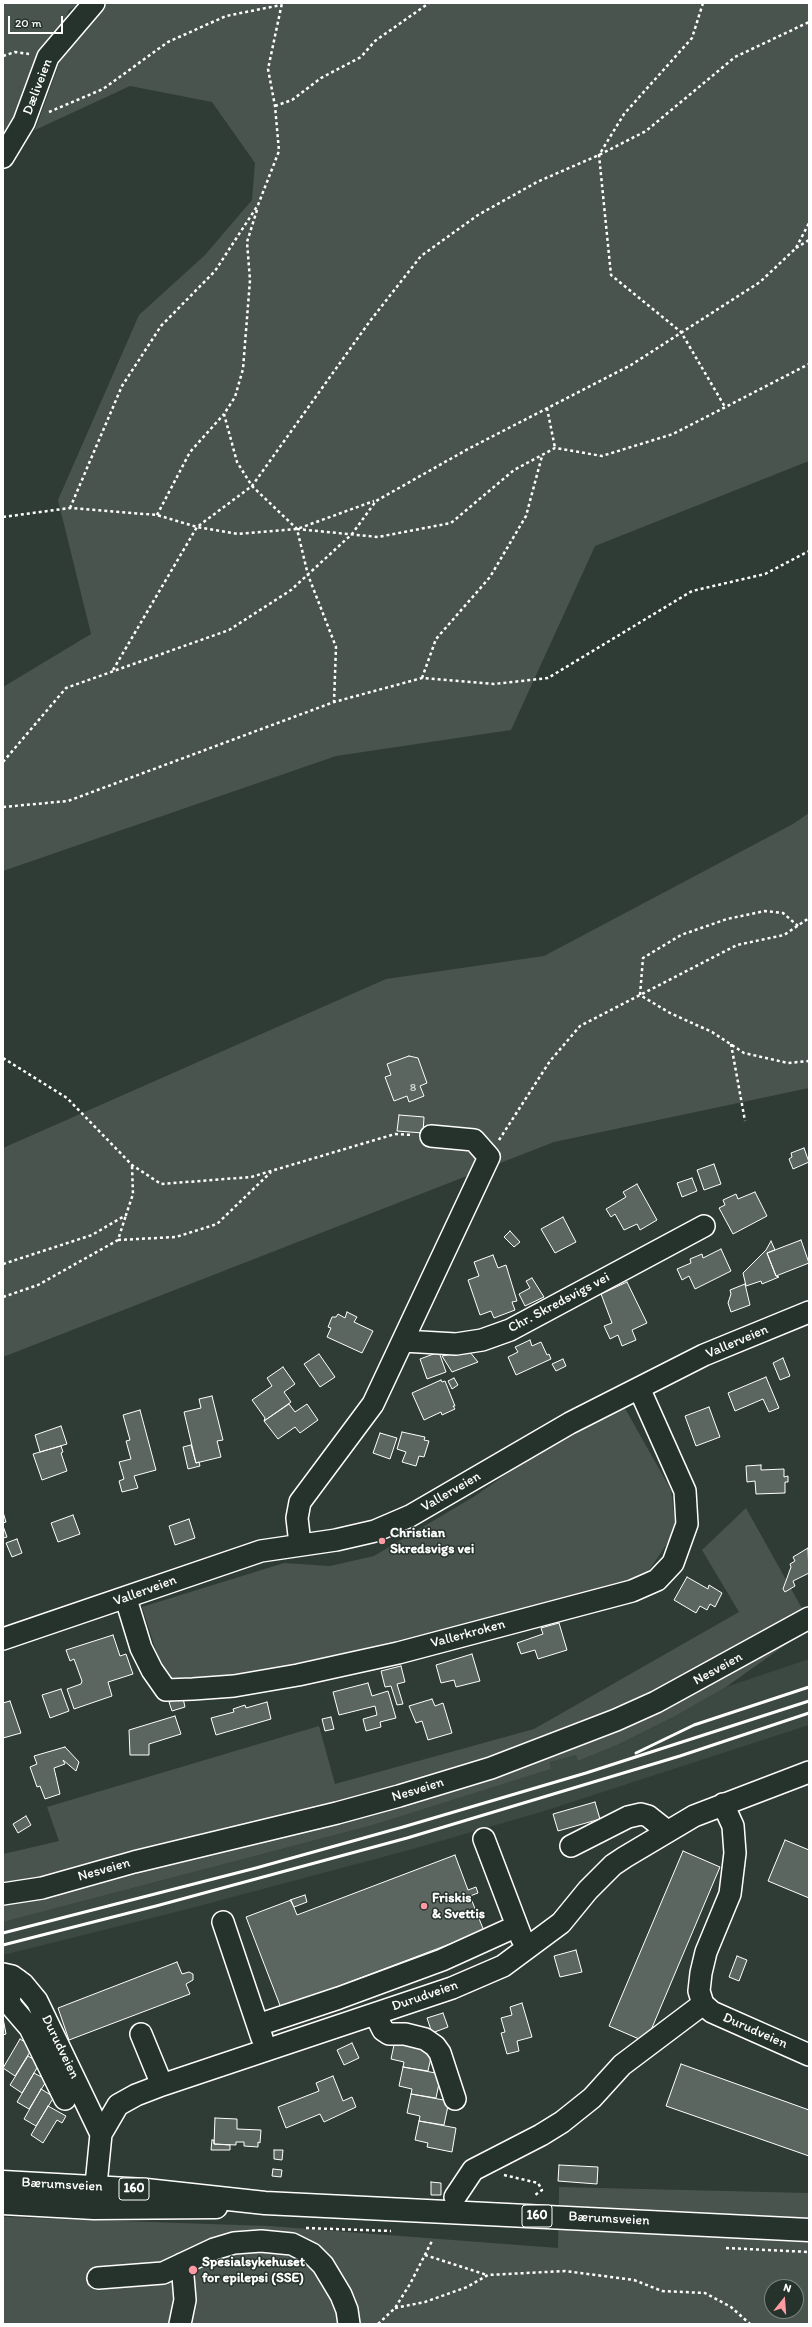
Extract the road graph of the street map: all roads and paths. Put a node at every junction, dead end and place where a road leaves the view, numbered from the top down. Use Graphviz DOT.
graph roads {
  1 [pos="94,3"];
  2 [pos="429,3"];
  3 [pos="703,3"];
  4 [pos="282,4"];
  5 [pos="809,22"];
  6 [pos="3,56"];
  7 [pos="48,57"];
  8 [pos="275,106"];
  9 [pos="24,122"];
  10 [pos="598,155"];
  11 [pos="3,157"];
  12 [pos="258,205"];
  13 [pos="809,223"];
  14 [pos="809,240"];
  15 [pos="796,248"];
  16 [pos="681,332"];
  17 [pos="809,364"];
  18 [pos="725,407"];
  19 [pos="547,408"];
  20 [pos="224,414"];
  21 [pos="555,448"];
  22 [pos="542,455"];
  23 [pos="252,486"];
  24 [pos="376,501"];
  25 [pos="70,508"];
  26 [pos="157,515"];
  27 [pos="3,517"];
  28 [pos="197,527"];
  29 [pos="297,529"];
  30 [pos="352,534"];
  31 [pos="809,552"];
  32 [pos="308,575"];
  33 [pos="113,671"];
  34 [pos="422,678"];
  35 [pos="334,702"];
  36 [pos="3,762"];
  37 [pos="3,807"];
  38 [pos="809,918"];
  39 [pos="798,926"];
  40 [pos="640,995"];
  41 [pos="731,1044"];
  42 [pos="3,1058"];
  43 [pos="809,1061"];
  44 [pos="745,1121"];
  45 [pos="431,1136"];
  46 [pos="488,1157"];
  47 [pos="132,1165"];
  48 [pos="272,1170"];
  49 [pos="126,1215"];
  50 [pos="704,1226"];
  51 [pos="118,1240"];
  52 [pos="3,1264"];
  53 [pos="3,1297"];
  54 [pos="809,1312"];
  55 [pos="403,1340"];
  56 [pos="639,1388"];
  57 [pos="300,1544"];
  58 [pos="126,1599"];
  59 [pos="809,1618"];
  60 [pos="3,1639"];
  61 [pos="809,1772"];
  62 [pos="723,1804"];
  63 [pos="667,1831"];
  64 [pos="484,1838"];
  65 [pos="571,1846"];
  66 [pos="3,1894"];
  67 [pos="223,1922"];
  68 [pos="517,1926"];
  69 [pos="526,1951"];
  70 [pos="10,1977"];
  71 [pos="703,2004"];
  72 [pos="374,2014"];
  73 [pos="258,2025"];
  74 [pos="141,2034"];
  75 [pos="266,2050"];
  76 [pos="809,2055"];
  77 [pos="162,2085"];
  78 [pos="65,2099"];
  79 [pos="455,2099"];
  80 [pos="101,2134"];
  81 [pos="480,2166"];
  82 [pos="3,2182"];
  83 [pos="95,2186"];
  84 [pos="532,2195"];
  85 [pos="454,2197"];
  86 [pos="3,2203"];
  87 [pos="265,2203"];
  88 [pos="94,2208"];
  89 [pos="326,2229"];
  90 [pos="809,2230"];
  91 [pos="396,2231"];
  92 [pos="432,2241"];
  93 [pos="425,2255"];
  94 [pos="182,2264"];
  95 [pos="488,2275"];
  96 [pos="98,2278"];
  97 [pos="396,2308"];
  98 [pos="180,2324"];
  99 [pos="349,2324"];
  100 [pos="378,2324"];
  101 [pos="750,2324"];
  1 -- 7 [label="street, Dæliveien"];
  2 -- 8 [label="path"];
  3 -- 10 [label="path"];
  4 -- 8 [label="path"];
  4 -- 9 [label="path"];
  5 -- 10 [label="path"];
  6 -- 7 [label="path"];
  7 -- 9 [label="street, Dæliveien"];
  8 -- 12 [label="path"];
  9 -- 11 [label="street, Dæliveien"];
  10 -- 16 [label="path"];
  10 -- 23 [label="path"];
  12 -- 20 [label="path"];
  12 -- 25 [label="path"];
  13 -- 15 [label="path"];
  14 -- 15 [label="path"];
  15 -- 16 [label="path"];
  16 -- 18 [label="path"];
  16 -- 19 [label="path"];
  17 -- 18 [label="path"];
  18 -- 21 [label="path"];
  19 -- 21 [label="path"];
  19 -- 24 [label="path"];
  20 -- 23 [label="path"];
  20 -- 26 [label="path"];
  21 -- 22 [label="path"];
  22 -- 30 [label="path"];
  22 -- 34 [label="path"];
  23 -- 28 [label="path"];
  23 -- 29 [label="path"];
  24 -- 29 [label="path"];
  24 -- 30 [label="path"];
  25 -- 26 [label="path"];
  25 -- 27 [label="path"];
  26 -- 28 [label="path"];
  28 -- 29 [label="path"];
  28 -- 33 [label="path"];
  29 -- 30 [label="path"];
  29 -- 32 [label="path"];
  30 -- 32 [label="path"];
  31 -- 34 [label="path"];
  32 -- 33 [label="path"];
  32 -- 35 [label="path"];
  33 -- 36 [label="path"];
  34 -- 35 [label="path"];
  35 -- 37 [label="path"];
  38 -- 39 [label="path"];
  39 -- 40 [label="path"];
  39 -- 40 [label="path"];
  40 -- 41 [label="path"];
  40 -- 46 [label="path"];
  41 -- 43 [label="path"];
  41 -- 44 [label="path"];
  42 -- 47 [label="path"];
  45 -- 46 [label="street"];
  45 -- 48 [label="path"];
  46 -- 55 [label="street"];
  47 -- 48 [label="path"];
  47 -- 49 [label="path"];
  48 -- 51 [label="path"];
  49 -- 51 [label="path"];
  49 -- 52 [label="path"];
  50 -- 55 [label="street, Chr. Skredsvigs vei"];
  51 -- 53 [label="path"];
  54 -- 56 [label="street, Vallerveien"];
  55 -- 57 [label="street"];
  56 -- 57 [label="street, Vallerveien"];
  56 -- 58 [label="street, Vallerkroken"];
  57 -- 58 [label="street, Vallerveien"];
  58 -- 60 [label="street, Vallerveien"];
  59 -- 66 [label="street, Nesveien"];
  61 -- 62 [label="street, Durudveien"];
  62 -- 63 [label="street, Durudveien"];
  62 -- 71 [label="street"];
  63 -- 65 [label="street"];
  63 -- 69 [label="street, Durudveien"];
  64 -- 68 [label="street"];
  67 -- 73 [label="street"];
  68 -- 69 [label="street"];
  68 -- 73 [label="street"];
  69 -- 72 [label="street, Durudveien"];
  70 -- 78 [label="street"];
  70 -- 80 [label="street, Durudveien"];
  71 -- 76 [label="street, Durudveien"];
  71 -- 81 [label="street"];
  72 -- 75 [label="street, Durudveien"];
  72 -- 79 [label="street"];
  73 -- 75 [label="street"];
  74 -- 77 [label="street"];
  75 -- 77 [label="street, Durudveien"];
  77 -- 80 [label="street, Durudveien"];
  80 -- 83 [label="street, Durudveien"];
  81 -- 84 [label="path"];
  81 -- 85 [label="street"];
  82 -- 83 [label="main road, Bærumsveien / 160"];
  83 -- 87 [label="main road, Bærumsveien / 160"];
  83 -- 88 [label="street, Durudveien"];
  86 -- 88 [label="main road, Bærumsveien / 160"];
  87 -- 88 [label="main road, Bærumsveien / 160"];
  87 -- 90 [label="main road, Bærumsveien / 160"];
  89 -- 91 [label="path"];
  92 -- 93 [label="path"];
  93 -- 95 [label="path"];
  93 -- 97 [label="path"];
  94 -- 96 [label="street"];
  94 -- 98 [label="street"];
  94 -- 99 [label="street"];
  95 -- 97 [label="path"];
  95 -- 101 [label="path"];
  97 -- 100 [label="path"];
}
